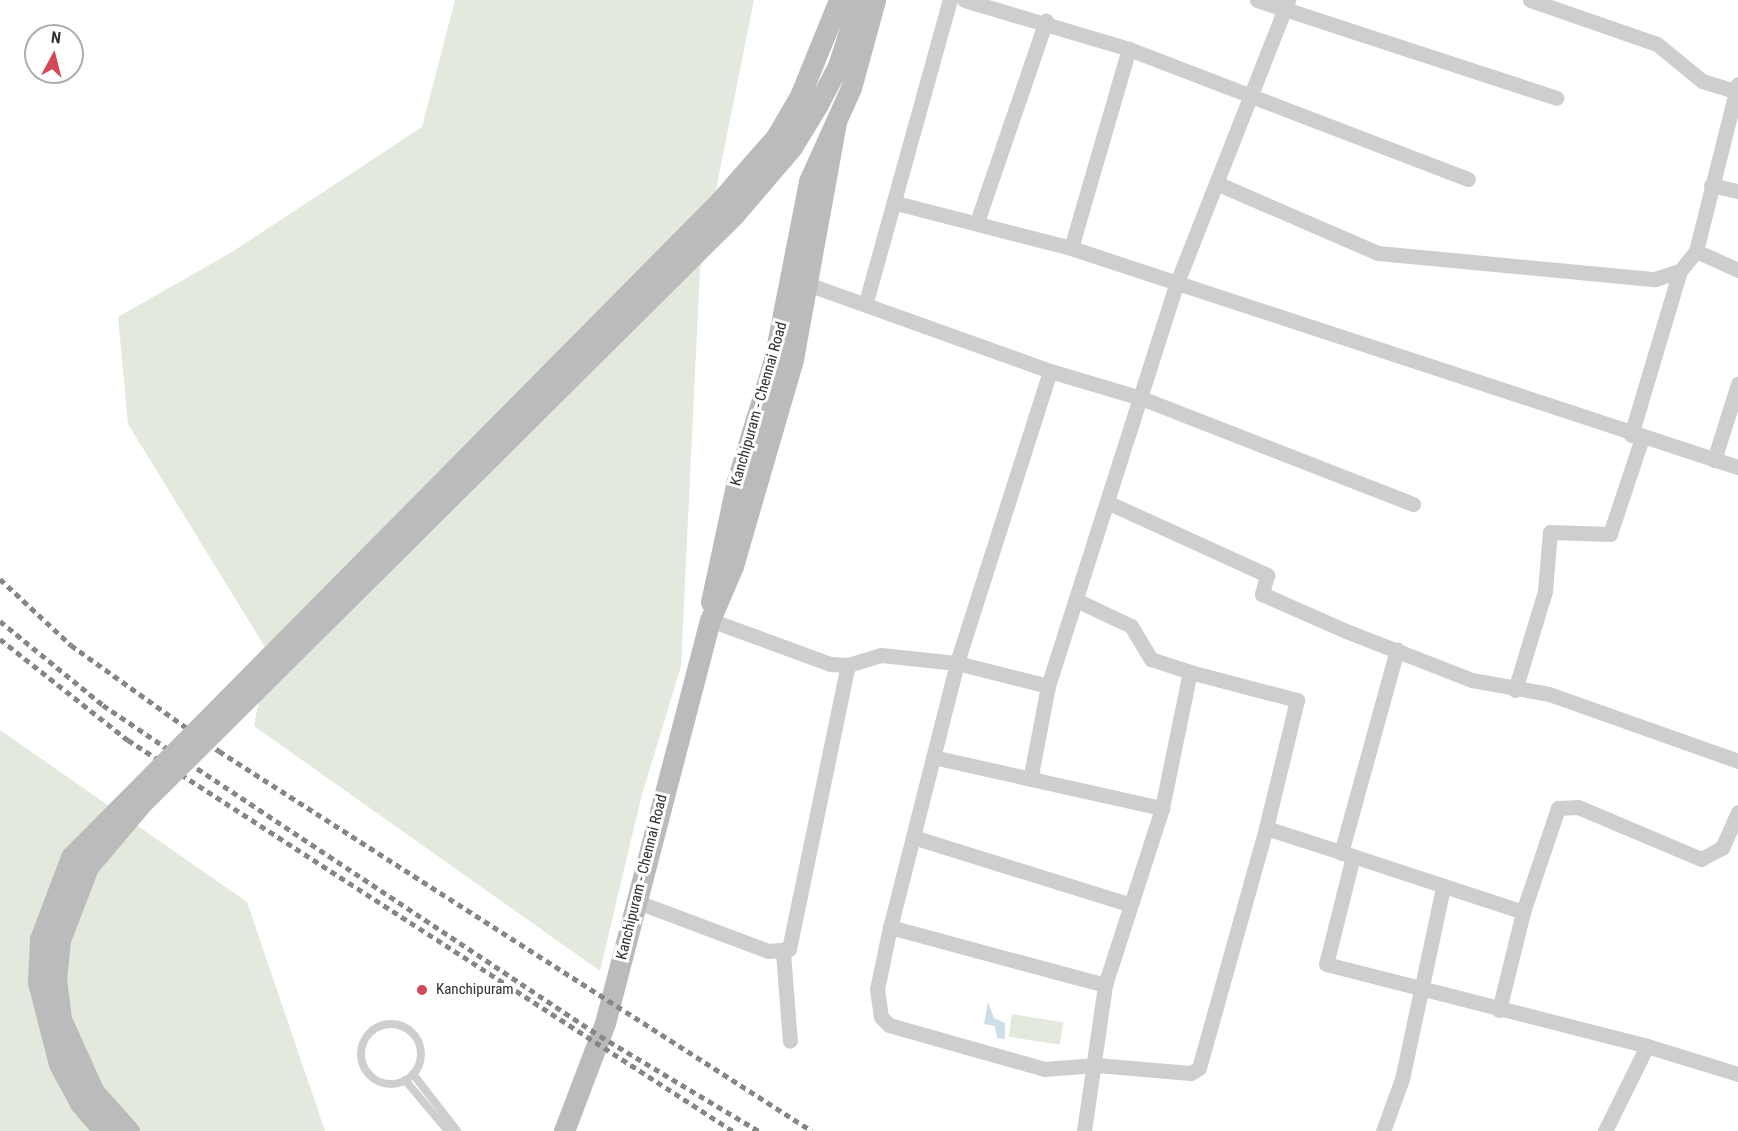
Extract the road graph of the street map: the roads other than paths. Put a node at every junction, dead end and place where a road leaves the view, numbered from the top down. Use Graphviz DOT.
graph roads {
  1 [pos="839,0"];
  2 [pos="859,0"];
  3 [pos="875,0"];
  4 [pos="950,0"];
  5 [pos="964,0"];
  6 [pos="1257,0"];
  7 [pos="1530,0"];
  8 [pos="1286,5"];
  9 [pos="1046,21"];
  10 [pos="1129,49"];
  11 [pos="1737,89"];
  12 [pos="1252,94"];
  13 [pos="1556,98"];
  14 [pos="809,101"];
  15 [pos="836,122"];
  16 [pos="1468,179"];
  17 [pos="1216,183"];
  18 [pos="1711,185"];
  19 [pos="1738,191"];
  20 [pos="896,203"];
  21 [pos="977,222"];
  22 [pos="1071,248"];
  23 [pos="1696,251"];
  24 [pos="1738,270"];
  25 [pos="1680,271"];
  26 [pos="810,285"];
  27 [pos="1176,285"];
  28 [pos="866,302"];
  29 [pos="1050,371"];
  30 [pos="1738,384"];
  31 [pos="1141,398"];
  32 [pos="1637,436"];
  33 [pos="1714,460"];
  34 [pos="1738,467"];
  35 [pos="1109,503"];
  36 [pos="1413,504"];
  37 [pos="1076,600"];
  38 [pos="710,620"];
  39 [pos="1397,650"];
  40 [pos="957,663"];
  41 [pos="848,665"];
  42 [pos="1190,672"];
  43 [pos="1048,686"];
  44 [pos="1515,690"];
  45 [pos="933,758"];
  46 [pos="1738,761"];
  47 [pos="1031,775"];
  48 [pos="1162,808"];
  49 [pos="1738,812"];
  50 [pos="1266,828"];
  51 [pos="913,837"];
  52 [pos="1347,854"];
  53 [pos="1443,888"];
  54 [pos="635,901"];
  55 [pos="1128,904"];
  56 [pos="1523,912"];
  57 [pos="890,927"];
  58 [pos="783,953"];
  59 [pos="1105,985"];
  60 [pos="1418,989"];
  61 [pos="1499,1010"];
  62 [pos="790,1041"];
  63 [pos="1647,1046"];
  64 [pos="1096,1065"];
  65 [pos="413,1074"];
  66 [pos="1738,1074"];
  67 [pos="405,1080"];
  68 [pos="1387,1124"];
  69 [pos="104,1131"];
  70 [pos="129,1131"];
  71 [pos="448,1131"];
  72 [pos="457,1131"];
  73 [pos="564,1131"];
  74 [pos="1084,1131"];
  75 [pos="1605,1131"];
  1 -- 14 [label="main road"];
  2 -- 14 [label="main road"];
  3 -- 15 [label="main road, Kanchipuram - Chennai Road"];
  4 -- 20 [label="street"];
  5 -- 9 [label="street"];
  6 -- 8 [label="street"];
  7 -- 11 [label="street"];
  8 -- 12 [label="street"];
  8 -- 13 [label="street"];
  9 -- 10 [label="street"];
  9 -- 21 [label="street"];
  10 -- 12 [label="street"];
  10 -- 22 [label="street"];
  11 -- 18 [label="street"];
  12 -- 16 [label="street"];
  12 -- 17 [label="street"];
  14 -- 69 [label="main road, bridge"];
  14 -- 70 [label="main road, bridge"];
  15 -- 26 [label="main road, Kanchipuram - Chennai Road"];
  15 -- 38 [label="main road, Kanchipuram - Chennai Road"];
  17 -- 25 [label="street"];
  17 -- 27 [label="street"];
  18 -- 19 [label="street"];
  18 -- 23 [label="street"];
  20 -- 21 [label="street"];
  20 -- 28 [label="street"];
  21 -- 22 [label="street"];
  22 -- 27 [label="street"];
  23 -- 24 [label="street"];
  23 -- 25 [label="street"];
  25 -- 32 [label="street"];
  26 -- 28 [label="street"];
  26 -- 38 [label="main road, Kanchipuram - Chennai Road"];
  27 -- 31 [label="street"];
  27 -- 32 [label="street"];
  28 -- 29 [label="street"];
  29 -- 31 [label="street"];
  29 -- 40 [label="street"];
  30 -- 33 [label="street"];
  31 -- 35 [label="street"];
  31 -- 36 [label="street"];
  32 -- 33 [label="street"];
  32 -- 44 [label="street"];
  33 -- 34 [label="street"];
  35 -- 37 [label="street"];
  35 -- 39 [label="street"];
  37 -- 42 [label="street"];
  37 -- 43 [label="street"];
  38 -- 41 [label="street"];
  38 -- 54 [label="main road, Kanchipuram - Chennai Road"];
  39 -- 44 [label="street"];
  39 -- 52 [label="street"];
  40 -- 41 [label="street"];
  40 -- 43 [label="street"];
  40 -- 45 [label="street"];
  41 -- 58 [label="street"];
  42 -- 48 [label="street"];
  42 -- 50 [label="street"];
  43 -- 47 [label="street"];
  44 -- 46 [label="street"];
  45 -- 47 [label="street"];
  45 -- 51 [label="street"];
  47 -- 48 [label="street"];
  48 -- 55 [label="street"];
  49 -- 56 [label="street"];
  50 -- 52 [label="street"];
  50 -- 64 [label="street"];
  51 -- 55 [label="street"];
  51 -- 57 [label="street"];
  52 -- 53 [label="street"];
  52 -- 60 [label="street"];
  53 -- 56 [label="street"];
  53 -- 60 [label="street"];
  54 -- 58 [label="street"];
  54 -- 73 [label="main road, Kanchipuram - Chennai Road"];
  55 -- 59 [label="street"];
  56 -- 61 [label="street"];
  57 -- 59 [label="street"];
  57 -- 64 [label="street"];
  58 -- 62 [label="street"];
  59 -- 64 [label="street"];
  60 -- 61 [label="street"];
  60 -- 68 [label="street"];
  61 -- 63 [label="street"];
  63 -- 66 [label="street"];
  63 -- 75 [label="street"];
  64 -- 74 [label="street"];
  65 -- 67 [label="lane"];
  65 -- 67 [label="lane"];
  65 -- 72 [label="lane"];
  67 -- 71 [label="lane"];
}
